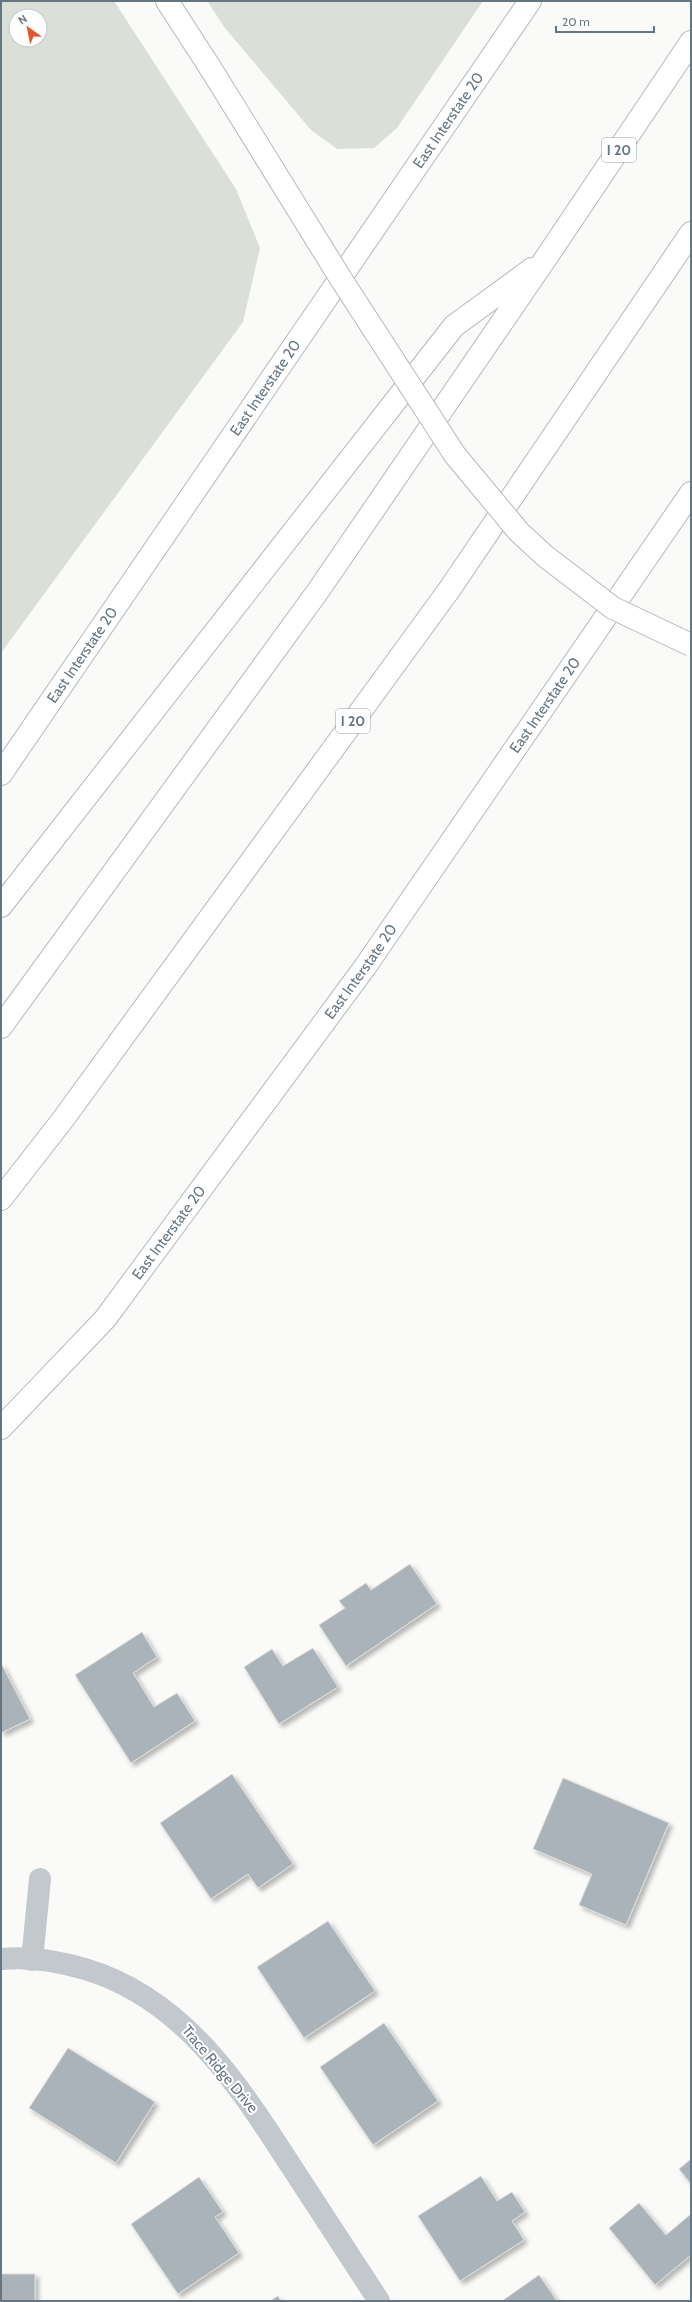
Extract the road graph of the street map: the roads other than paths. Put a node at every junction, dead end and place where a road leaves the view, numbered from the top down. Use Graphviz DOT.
graph roads {
  1 [pos="167,1"];
  2 [pos="530,1"];
  3 [pos="691,42"];
  4 [pos="691,233"];
  5 [pos="546,258"];
  6 [pos="341,279"];
  7 [pos="691,493"];
  8 [pos="613,608"];
  9 [pos="691,645"];
  10 [pos="1,774"];
  11 [pos="1,906"];
  12 [pos="1,1027"];
  13 [pos="1,1199"];
  14 [pos="1,1428"];
  15 [pos="40,1879"];
  16 [pos="1,1959"];
  17 [pos="32,1960"];
  18 [pos="379,2301"];
  1 -- 6 [label="main road, bridge"];
  2 -- 6 [label="main road, East Interstate 20"];
  3 -- 5 [label="main road, I 20"];
  4 -- 13 [label="main road, I 20"];
  5 -- 11 [label="main road"];
  5 -- 12 [label="main road, I 20"];
  6 -- 8 [label="main road, bridge"];
  6 -- 10 [label="main road, East Interstate 20"];
  7 -- 8 [label="main road, East Interstate 20"];
  8 -- 9 [label="main road, bridge"];
  8 -- 14 [label="main road, East Interstate 20"];
  15 -- 17 [label="street"];
  16 -- 17 [label="street, Trace Ridge Drive"];
  17 -- 18 [label="street, Trace Ridge Drive"];
}
